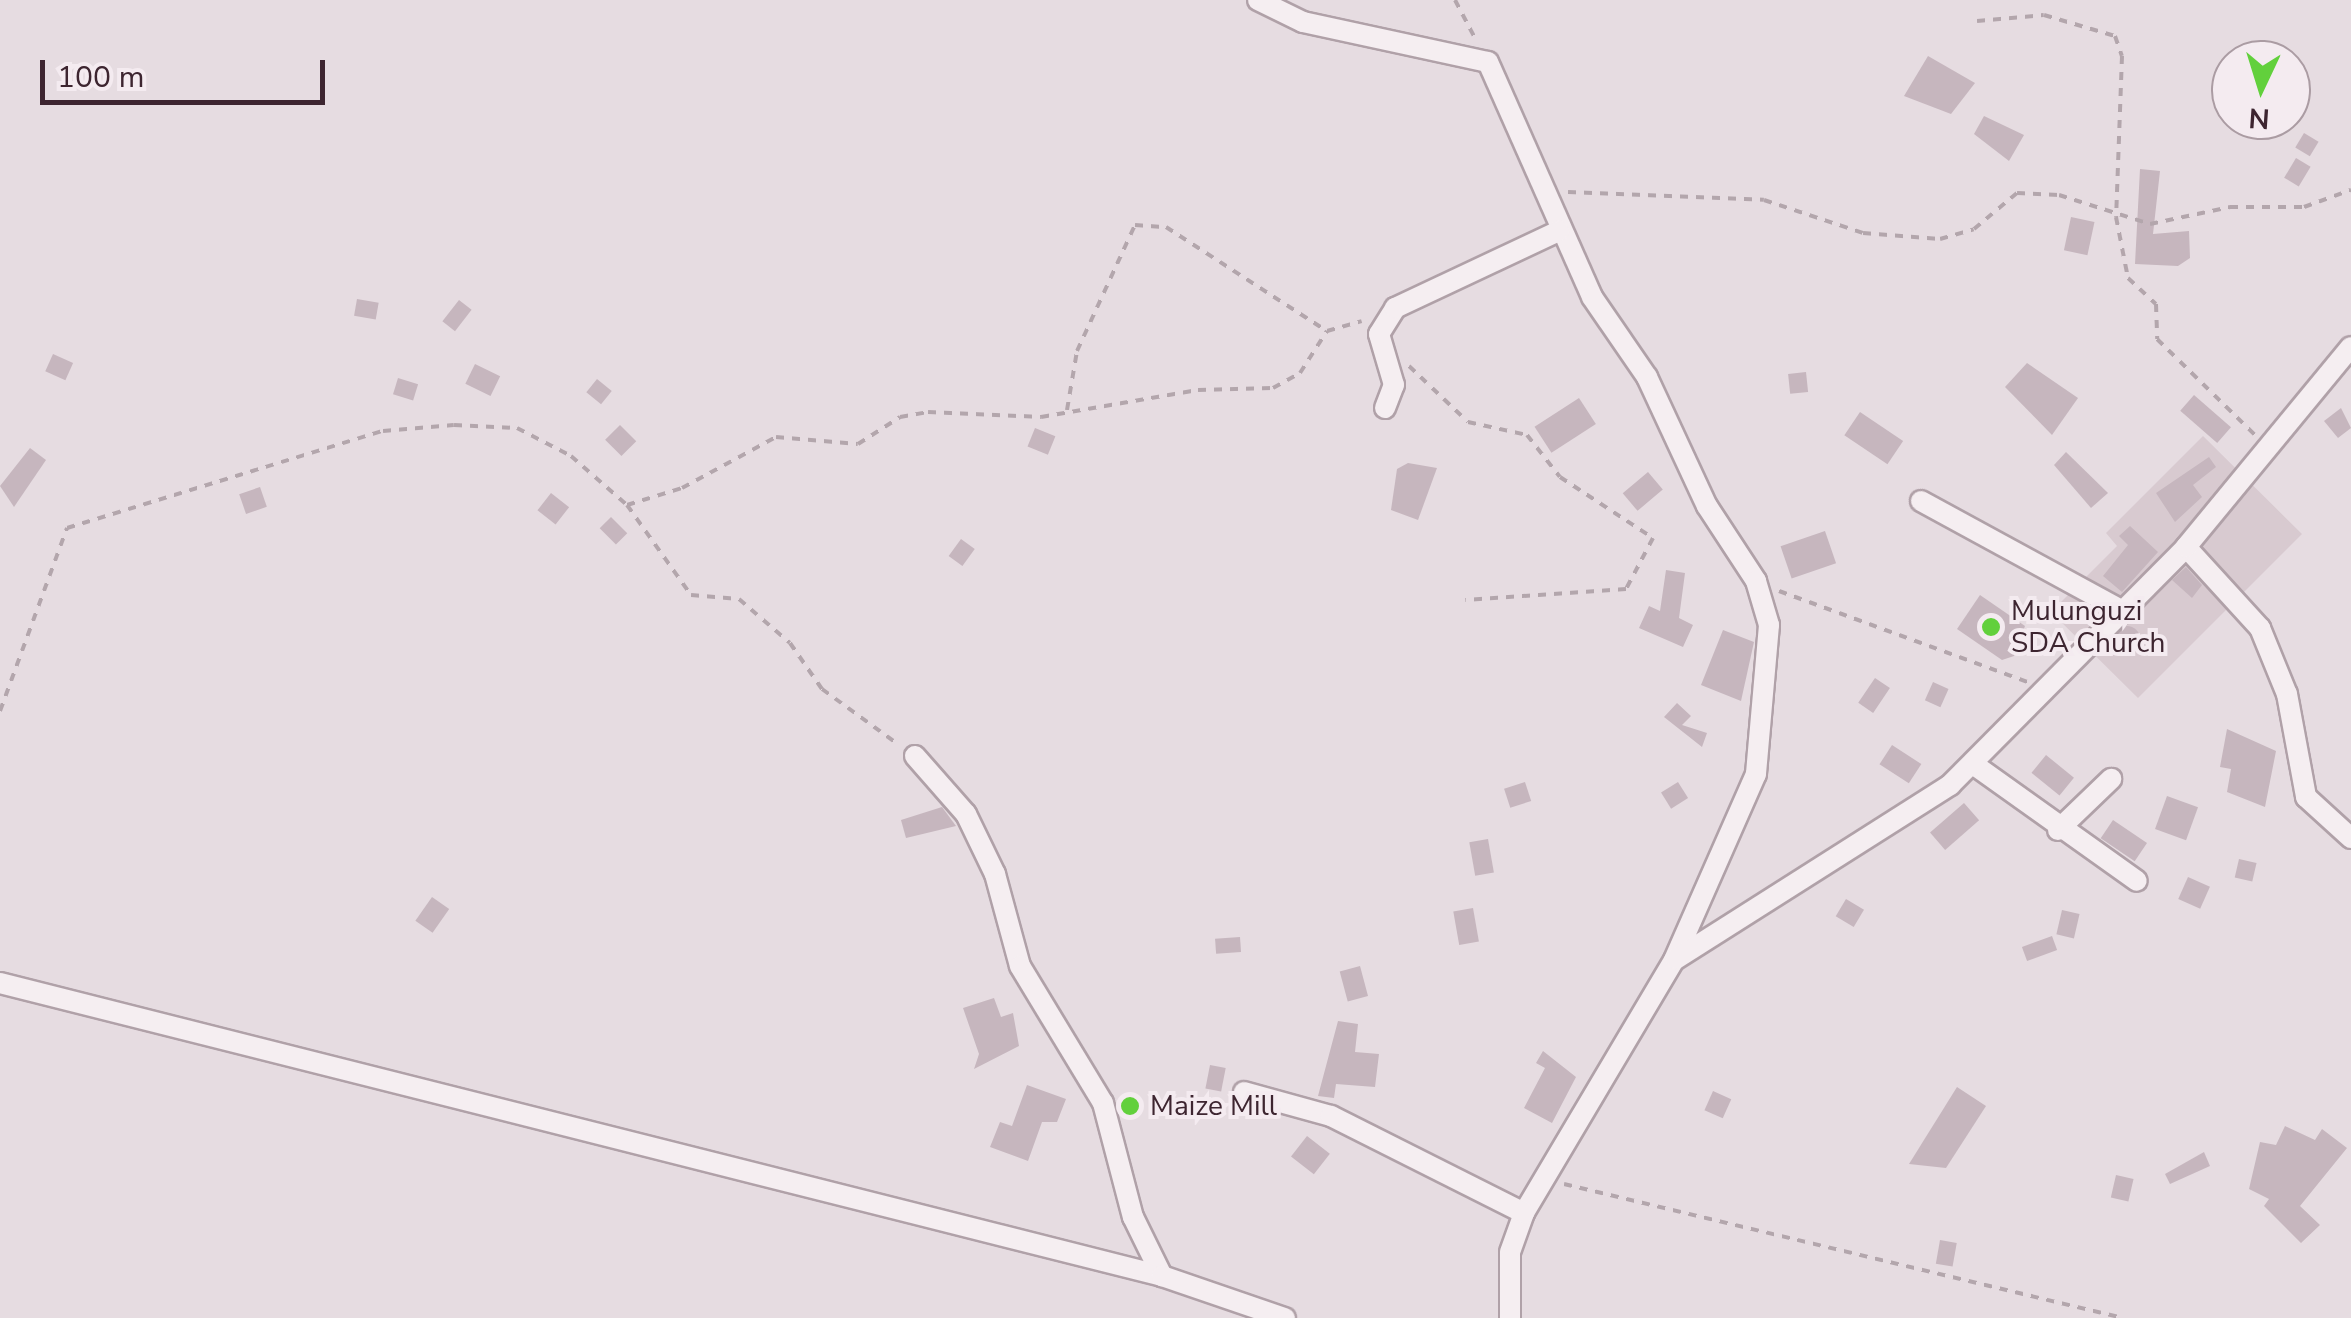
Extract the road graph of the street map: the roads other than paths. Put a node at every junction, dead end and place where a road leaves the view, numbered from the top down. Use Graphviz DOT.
graph roads {
  1 [pos="1258,0"];
  2 [pos="1556,221"];
  3 [pos="2351,347"];
  4 [pos="1385,408"];
  5 [pos="1921,501"];
  6 [pos="2186,547"];
  7 [pos="2125,612"];
  8 [pos="915,756"];
  9 [pos="1972,764"];
  10 [pos="2112,779"];
  11 [pos="2058,830"];
  12 [pos="2351,838"];
  13 [pos="2136,881"];
  14 [pos="1674,960"];
  15 [pos="0,983"];
  16 [pos="1244,1092"];
  17 [pos="1524,1213"];
  18 [pos="1162,1276"];
  19 [pos="1286,1318"];
  20 [pos="1510,1318"];
  1 -- 2 [label="street"];
  2 -- 4 [label="street"];
  2 -- 14 [label="street"];
  3 -- 6 [label="street"];
  5 -- 7 [label="street"];
  6 -- 7 [label="street"];
  6 -- 12 [label="street"];
  7 -- 9 [label="street"];
  8 -- 18 [label="street"];
  9 -- 11 [label="street"];
  9 -- 14 [label="street"];
  10 -- 11 [label="street"];
  11 -- 13 [label="street"];
  14 -- 17 [label="street"];
  15 -- 18 [label="street"];
  16 -- 17 [label="street"];
  17 -- 20 [label="street"];
  18 -- 19 [label="street"];
}
